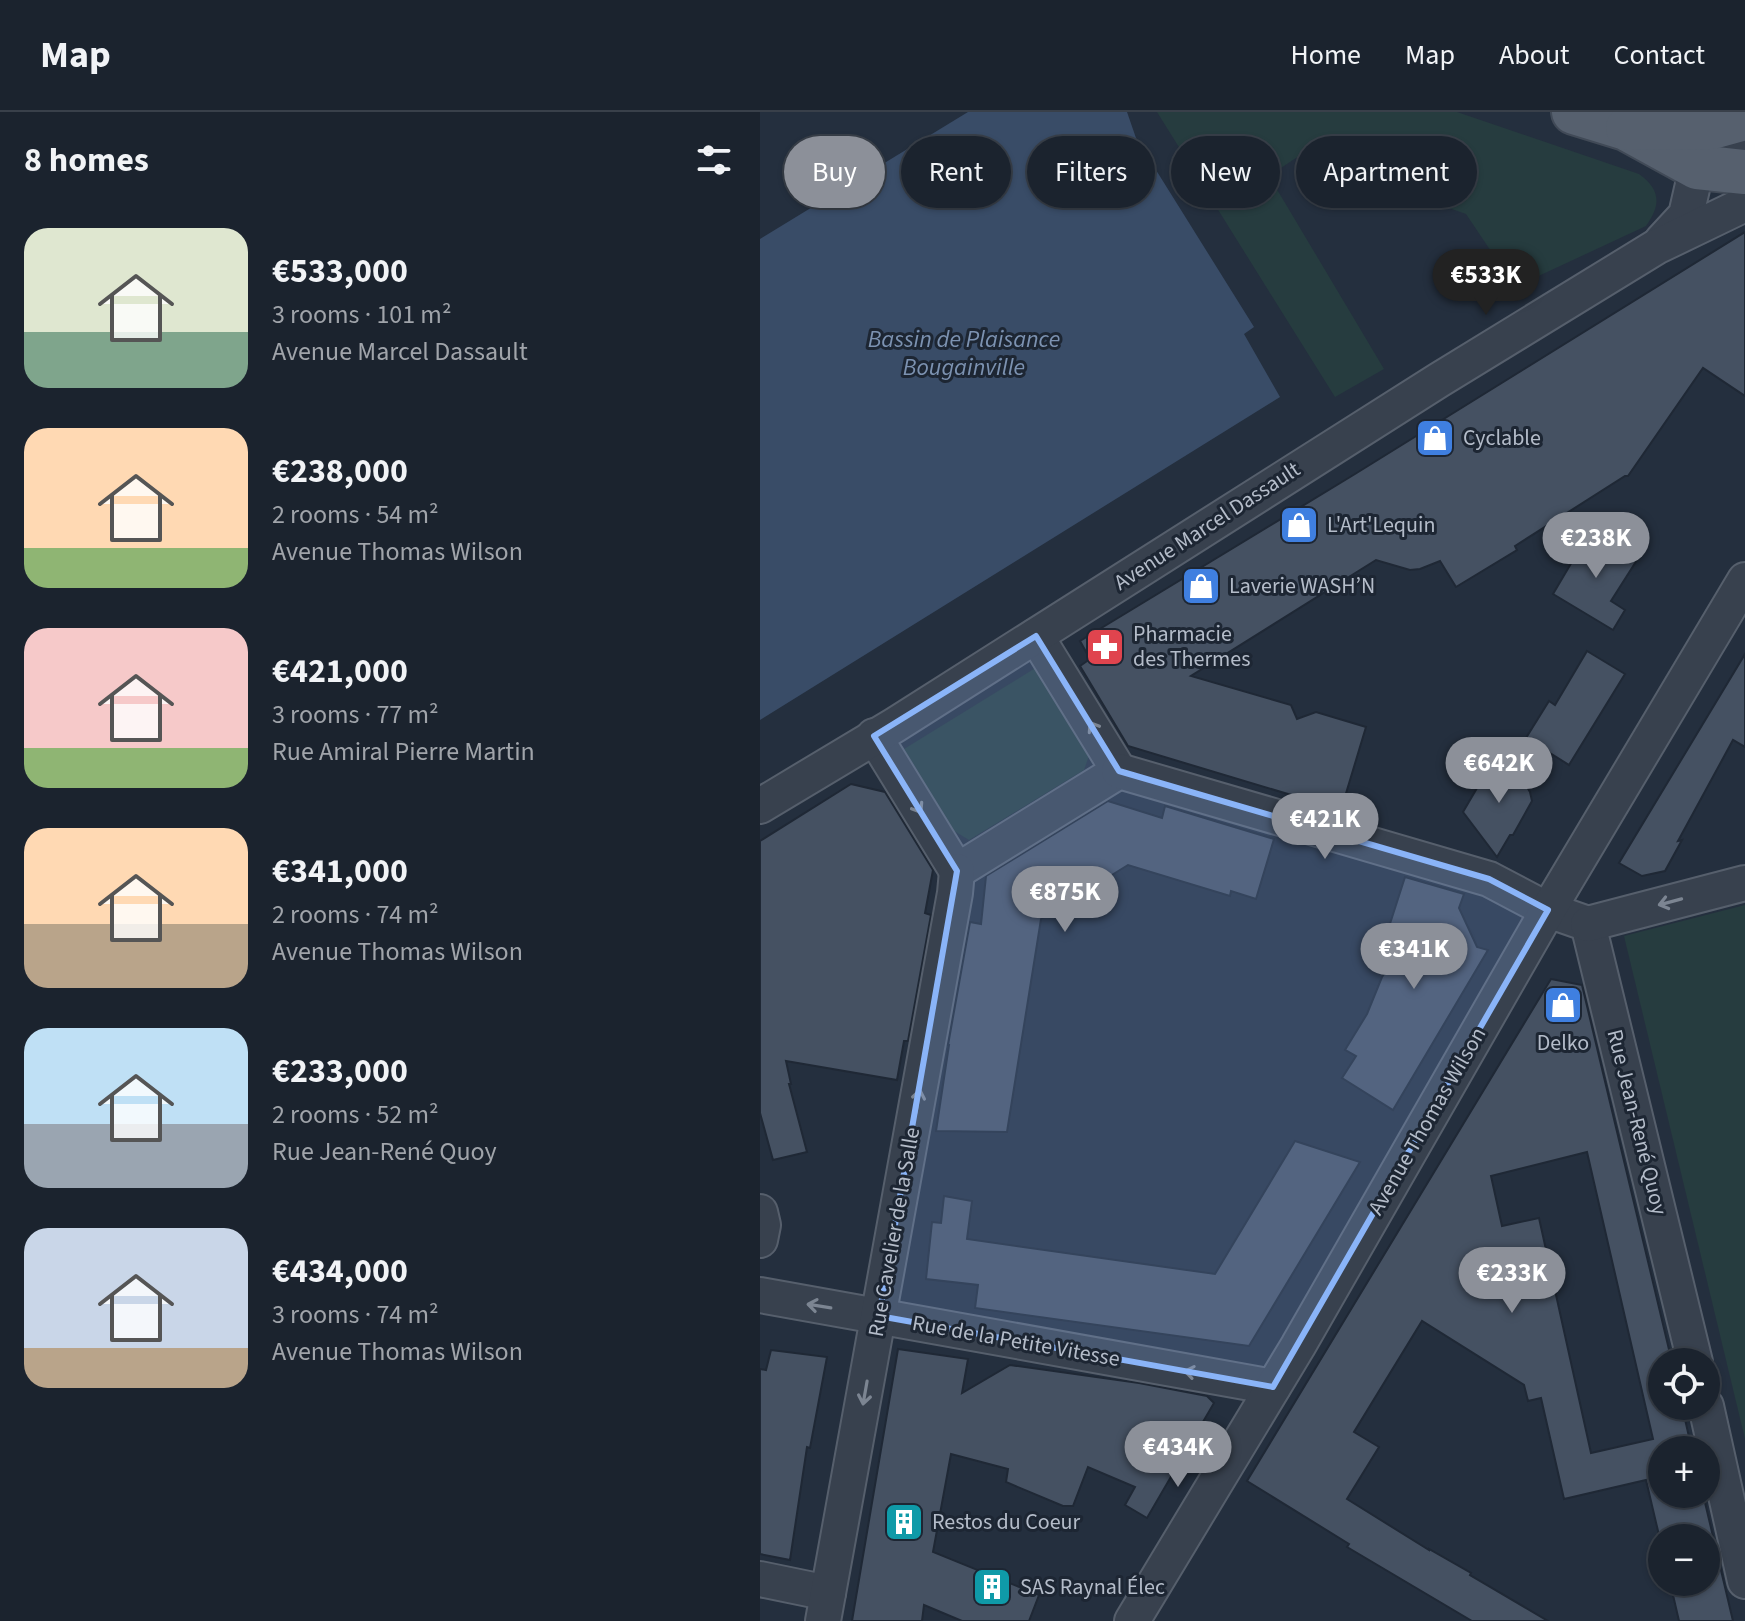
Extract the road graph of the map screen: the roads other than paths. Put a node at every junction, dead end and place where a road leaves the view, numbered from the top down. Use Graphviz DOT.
graph roads {
  1 [pos="1574,112"];
  2 [pos="1745,118"];
  3 [pos="1626,128"];
  4 [pos="1745,140"];
  5 [pos="1697,167"];
  6 [pos="1745,172"];
  7 [pos="1745,204"];
  8 [pos="1656,247"];
  9 [pos="1745,580"];
  10 [pos="1036,636"];
  11 [pos="874,736"];
  12 [pos="1119,771"];
  13 [pos="760,806"];
  14 [pos="957,871"];
  15 [pos="1745,883"];
  16 [pos="1548,910"];
  17 [pos="1588,924"];
  18 [pos="760,1212"];
  19 [pos="760,1240"];
  20 [pos="760,1295"];
  21 [pos="879,1316"];
  22 [pos="1692,1348"];
  23 [pos="1273,1387"];
  24 [pos="1709,1420"];
  25 [pos="760,1579"];
  26 [pos="1745,1581"];
  27 [pos="825,1607"];
  28 [pos="1132,1621"];
  1 -- 3 [label="main road"];
  2 -- 3 [label="main road"];
  3 -- 5 [label="main road"];
  4 -- 5 [label="street"];
  5 -- 6 [label="main road"];
  5 -- 8 [label="street, Avenue Marcel Dassault"];
  7 -- 8 [label="street, Avenue Marcel Dassault"];
  8 -- 10 [label="street, Avenue Marcel Dassault"];
  9 -- 16 [label="street, Avenue Thomas Wilson"];
  10 -- 11 [label="street, Avenue Marcel Dassault"];
  12 -- 10 [label="street, one-way"];
  11 -- 13 [label="street, Avenue Marcel Dassault"];
  11 -- 14 [label="street, one-way"];
  12 -- 14 [label="street"];
  12 -- 16 [label="street"];
  21 -- 14 [label="street, Rue Cavelier de la Salle, one-way"];
  15 -- 17 [label="street, one-way"];
  16 -- 17 [label="street"];
  16 -- 23 [label="street, Avenue Thomas Wilson"];
  17 -- 22 [label="street, Rue Jean-René Quoy"];
  18 -- 19 [label="street"];
  21 -- 20 [label="street, Rue de la Petite Vitesse, one-way"];
  23 -- 21 [label="street, Rue de la Petite Vitesse, one-way"];
  21 -- 27 [label="street, Rue Cavelier de la Salle, one-way"];
  23 -- 28 [label="street, Avenue Thomas Wilson"];
  24 -- 26 [label="street"];
  25 -- 27 [label="street, Rue Cavelier de la Salle"];
}
